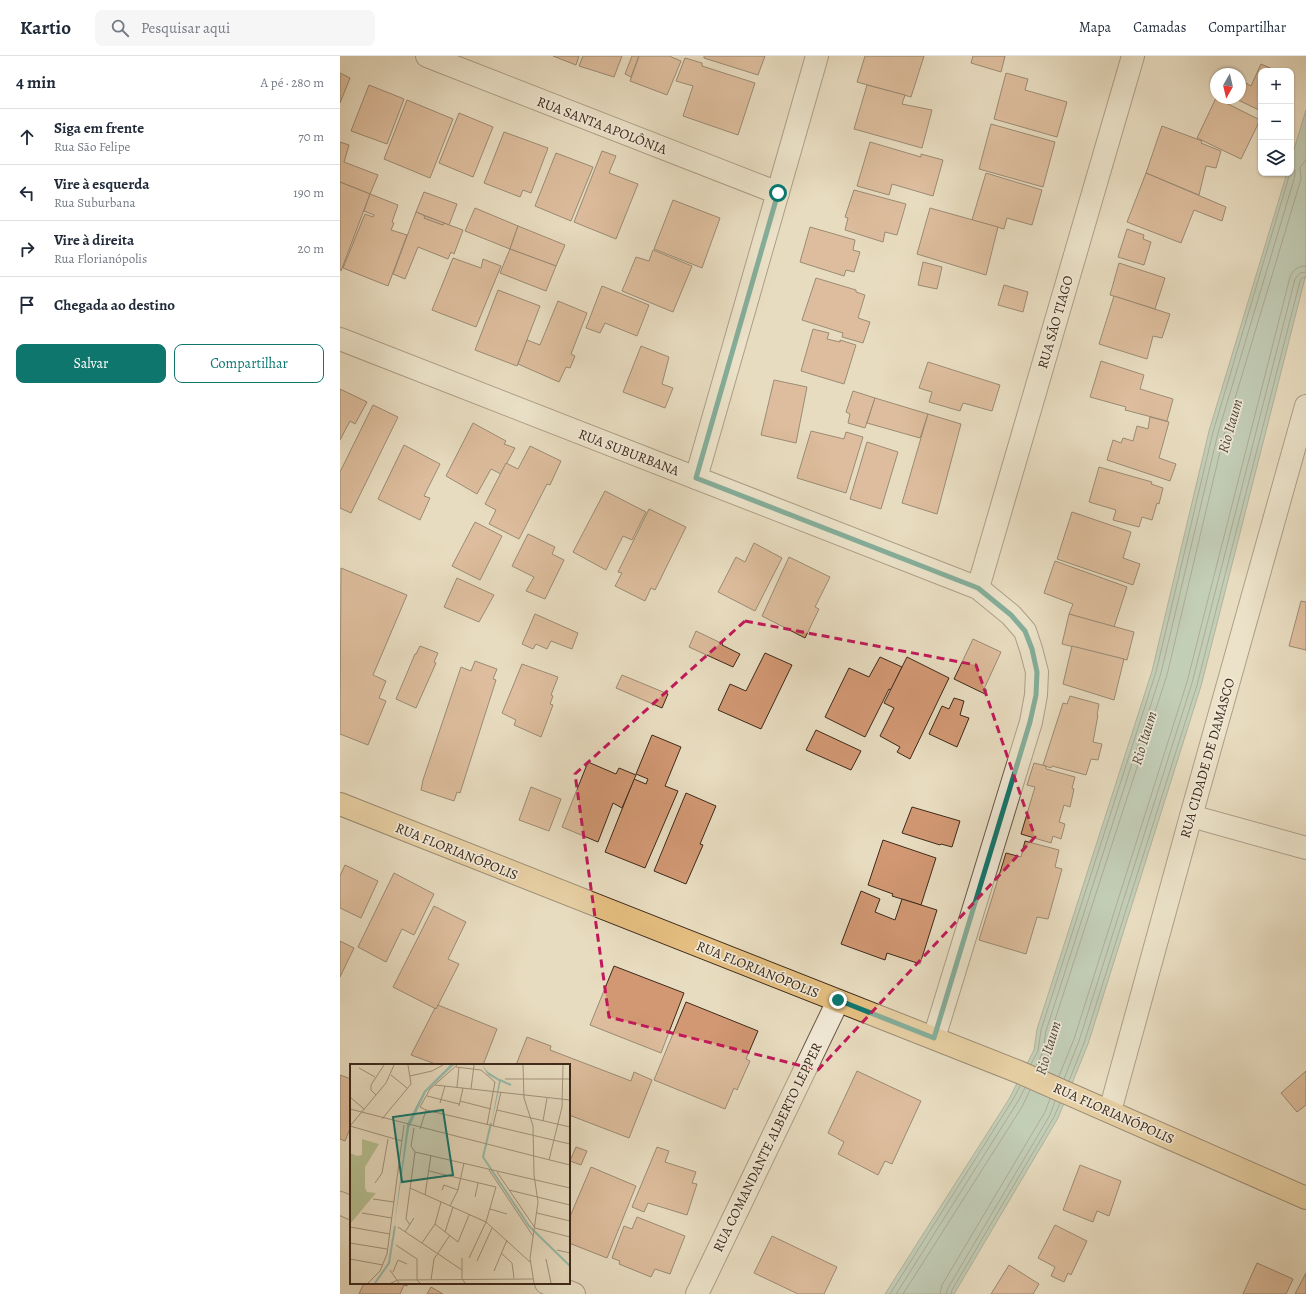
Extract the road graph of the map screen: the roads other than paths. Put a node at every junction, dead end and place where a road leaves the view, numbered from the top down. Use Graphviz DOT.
graph roads {
  1 [pos="427,56"];
  2 [pos="817,56"];
  3 [pos="1133,56"];
  4 [pos="778,193"];
  5 [pos="340,339"];
  6 [pos="1306,406"];
  7 [pos="696,478"];
  8 [pos="978,588"];
  9 [pos="340,804"];
  10 [pos="1191,816"];
  11 [pos="1306,848"];
  12 [pos="838,1000"];
  13 [pos="934,1038"];
  14 [pos="1110,1111"];
  15 [pos="1306,1198"];
  16 [pos="340,1203"];
  17 [pos="350,1208"];
  18 [pos="549,1284"];
  19 [pos="574,1294"];
  20 [pos="697,1294"];
  1 -- 4 [label="street, RUA SANTA APOLÔNIA"];
  2 -- 4 [label="street"];
  3 -- 8 [label="street, RUA SÃO TIAGO"];
  4 -- 7 [label="street"];
  5 -- 7 [label="street, RUA SUBURBANA"];
  6 -- 10 [label="street, RUA CIDADE DE DAMASCO"];
  7 -- 8 [label="street, RUA SUBURBANA"];
  8 -- 13 [label="street, RUA SUBURBANA"];
  9 -- 12 [label="main road, RUA FLORIANÓPOLIS"];
  10 -- 11 [label="street"];
  10 -- 14 [label="street, RUA CIDADE DE DAMASCO"];
  12 -- 13 [label="main road, RUA FLORIANÓPOLIS"];
  12 -- 20 [label="street, RUA COMANDANTE ALBERTO LEPPER"];
  13 -- 14 [label="main road, RUA FLORIANÓPOLIS"];
  14 -- 15 [label="main road, RUA FLORIANÓPOLIS"];
  16 -- 17 [label="street"];
  18 -- 19 [label="street"];
}
